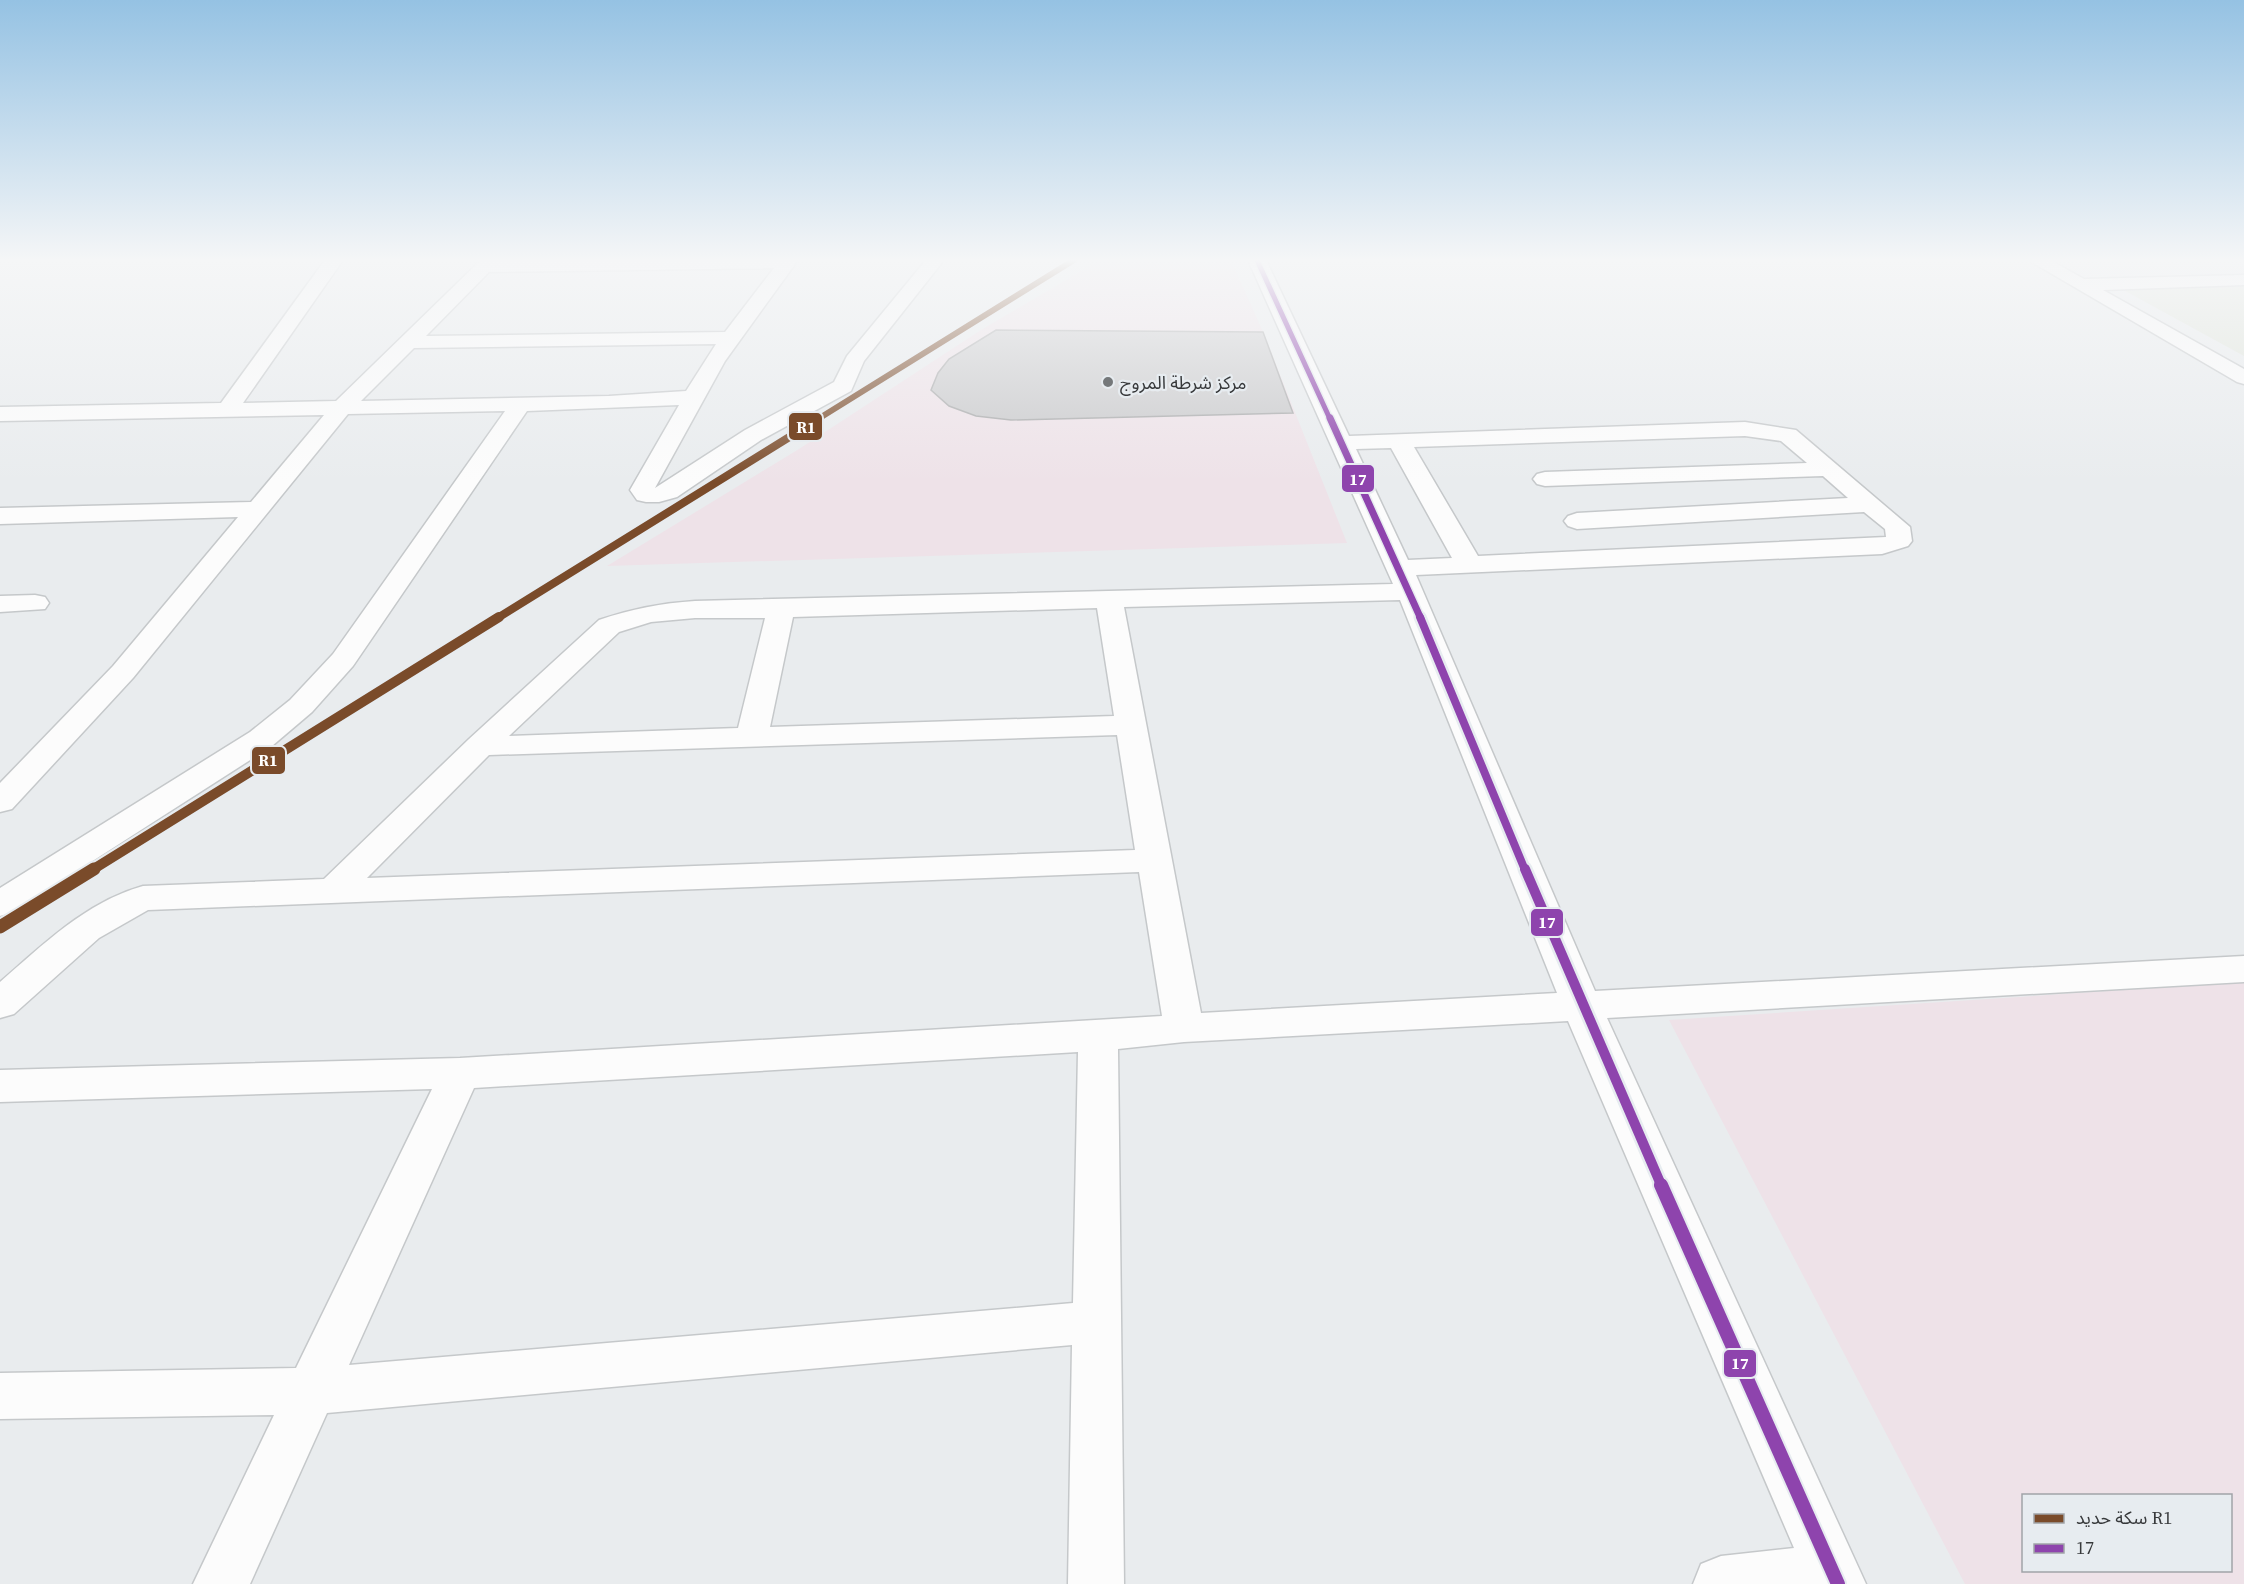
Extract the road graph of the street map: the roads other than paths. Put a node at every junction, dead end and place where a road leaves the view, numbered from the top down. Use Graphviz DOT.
graph roads {
  1 [pos="281,334"];
  2 [pos="418,334"];
  3 [pos="732,334"];
  4 [pos="875,334"];
  5 [pos="1291,334"];
  6 [pos="2167,334"];
  7 [pos="729,338"];
  8 [pos="410,342"];
  9 [pos="2244,378"];
  10 [pos="694,397"];
  11 [pos="522,403"];
  12 [pos="341,409"];
  13 [pos="227,410"];
  14 [pos="0,414"];
  15 [pos="1514,437"];
  16 [pos="1399,441"];
  17 [pos="1341,443"];
  18 [pos="1828,469"];
  19 [pos="1545,479"];
  20 [pos="1870,504"];
  21 [pos="260,509"];
  22 [pos="0,516"];
  23 [pos="1577,521"];
  24 [pos="1605,559"];
  25 [pos="1470,566"];
  26 [pos="1404,580"];
  27 [pos="1108,599"];
  28 [pos="35,603"];
  29 [pos="0,604"];
  30 [pos="781,609"];
  31 [pos="1131,725"];
  32 [pos="752,737"];
  33 [pos="480,746"];
  34 [pos="0,802"];
  35 [pos="1153,860"];
  36 [pos="334,889"];
  37 [pos="0,904"];
  38 [pos="2244,969"];
  39 [pos="0,1004"];
  40 [pos="1582,1007"];
  41 [pos="1184,1028"];
  42 [pos="1098,1036"];
  43 [pos="460,1073"];
  44 [pos="0,1086"];
  45 [pos="1096,1322"];
  46 [pos="312,1390"];
  47 [pos="0,1396"];
  48 [pos="1835,1577"];
  49 [pos="221,1584"];
  50 [pos="1096,1584"];
  51 [pos="1721,1584"];
  1 -- 13 [label="street"];
  2 -- 8 [label="street"];
  3 -- 7 [label="street"];
  4 -- 10 [label="street"];
  5 -- 17 [label="street"];
  6 -- 9 [label="street"];
  7 -- 8 [label="street"];
  7 -- 10 [label="street"];
  8 -- 12 [label="street"];
  10 -- 11 [label="street"];
  11 -- 12 [label="street"];
  11 -- 37 [label="street"];
  12 -- 13 [label="street"];
  12 -- 21 [label="street"];
  13 -- 14 [label="street"];
  15 -- 16 [label="street"];
  15 -- 18 [label="street"];
  15 -- 19 [label="street"];
  16 -- 17 [label="street"];
  16 -- 25 [label="street"];
  17 -- 26 [label="street"];
  18 -- 19 [label="street"];
  18 -- 20 [label="street"];
  19 -- 23 [label="street"];
  20 -- 23 [label="street"];
  20 -- 24 [label="street"];
  21 -- 22 [label="street"];
  21 -- 34 [label="street"];
  23 -- 24 [label="street"];
  24 -- 25 [label="street"];
  25 -- 26 [label="street"];
  26 -- 27 [label="street"];
  26 -- 40 [label="street"];
  27 -- 30 [label="street"];
  27 -- 31 [label="street"];
  28 -- 29 [label="street"];
  30 -- 32 [label="street"];
  30 -- 33 [label="street"];
  31 -- 32 [label="street"];
  31 -- 35 [label="street"];
  32 -- 33 [label="street"];
  33 -- 36 [label="street"];
  35 -- 36 [label="street"];
  35 -- 41 [label="street"];
  36 -- 39 [label="street"];
  38 -- 40 [label="street"];
  40 -- 41 [label="street"];
  40 -- 48 [label="street"];
  41 -- 42 [label="street"];
  42 -- 43 [label="street"];
  42 -- 45 [label="street"];
  43 -- 44 [label="street"];
  43 -- 46 [label="street"];
  45 -- 46 [label="street"];
  45 -- 50 [label="street"];
  46 -- 47 [label="street"];
  46 -- 49 [label="street"];
  48 -- 51 [label="street"];
}
